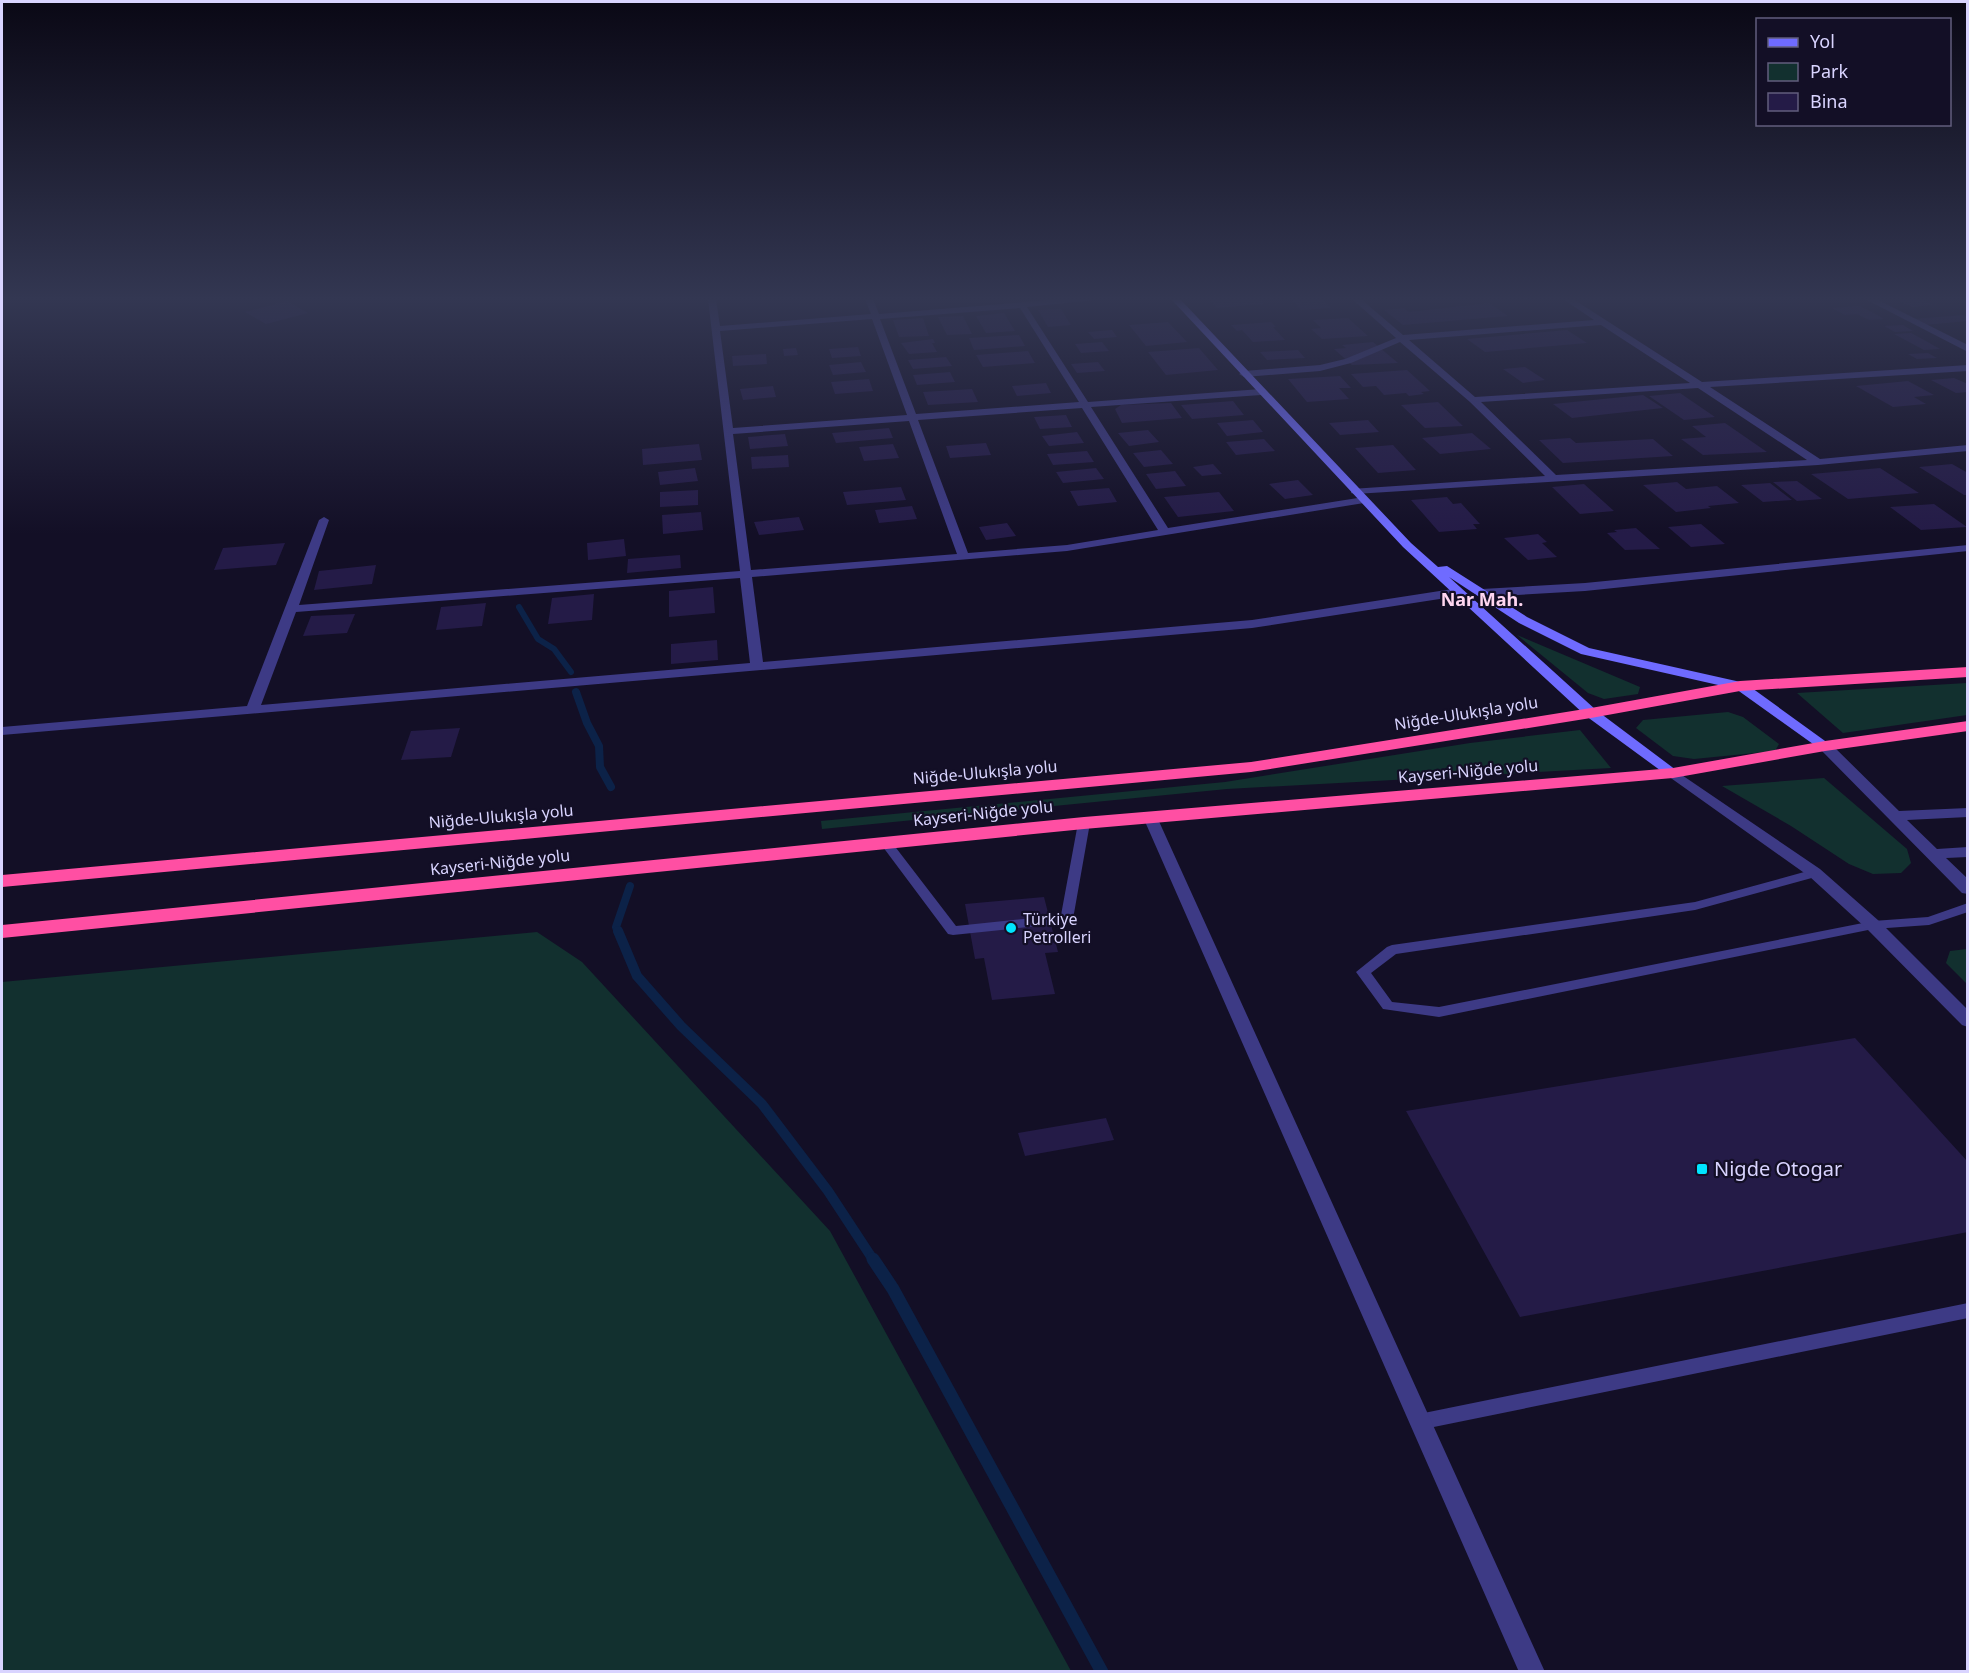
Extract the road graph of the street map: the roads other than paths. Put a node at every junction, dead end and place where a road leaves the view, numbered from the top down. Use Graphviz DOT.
graph roads {
  1 [pos="722,377"];
  2 [pos="897,377"];
  3 [pos="1068,377"];
  4 [pos="1247,377"];
  5 [pos="1447,377"];
  6 [pos="1687,377"];
  7 [pos="1824,377"];
  8 [pos="1699,385"];
  9 [pos="1261,392"];
  10 [pos="1473,400"];
  11 [pos="1086,405"];
  12 [pos="913,417"];
  13 [pos="728,431"];
  14 [pos="1968,448"];
  15 [pos="1818,462"];
  16 [pos="1554,479"];
  17 [pos="1355,491"];
  18 [pos="1364,500"];
  19 [pos="324,520"];
  20 [pos="1165,532"];
  21 [pos="1407,545"];
  22 [pos="1968,548"];
  23 [pos="964,557"];
  24 [pos="746,575"];
  25 [pos="1459,592"];
  26 [pos="1482,593"];
  27 [pos="291,609"];
  28 [pos="757,666"];
  29 [pos="1968,672"];
  30 [pos="1740,686"];
  31 [pos="253,709"];
  32 [pos="1591,713"];
  33 [pos="1968,726"];
  34 [pos="2,731"];
  35 [pos="1825,746"];
  36 [pos="1673,773"];
  37 [pos="1968,812"];
  38 [pos="1894,816"];
  39 [pos="1150,817"];
  40 [pos="1083,823"];
  41 [pos="886,843"];
  42 [pos="1968,852"];
  43 [pos="1933,855"];
  44 [pos="1815,873"];
  45 [pos="2,881"];
  46 [pos="1968,889"];
  47 [pos="1968,907"];
  48 [pos="1873,925"];
  49 [pos="2,932"];
  50 [pos="1968,1021"];
  51 [pos="1968,1310"];
  52 [pos="1419,1422"];
  53 [pos="1532,1671"];
  1 -- 13 [label="street"];
  2 -- 12 [label="street"];
  3 -- 11 [label="street"];
  4 -- 9 [label="street"];
  5 -- 10 [label="street"];
  6 -- 8 [label="street"];
  7 -- 8 [label="street"];
  8 -- 10 [label="street"];
  8 -- 15 [label="street"];
  9 -- 11 [label="street"];
  9 -- 17 [label="street"];
  10 -- 16 [label="street"];
  11 -- 12 [label="street"];
  11 -- 20 [label="street"];
  12 -- 13 [label="street"];
  12 -- 23 [label="street"];
  13 -- 24 [label="street"];
  14 -- 15 [label="street"];
  15 -- 16 [label="street"];
  16 -- 17 [label="street"];
  17 -- 18 [label="street"];
  18 -- 20 [label="street"];
  18 -- 21 [label="street"];
  19 -- 27 [label="street"];
  20 -- 23 [label="street"];
  21 -- 25 [label="street"];
  21 -- 26 [label="street"];
  22 -- 26 [label="street"];
  23 -- 24 [label="street"];
  24 -- 27 [label="street"];
  24 -- 28 [label="street"];
  25 -- 28 [label="street"];
  25 -- 32 [label="street"];
  26 -- 30 [label="street"];
  27 -- 31 [label="street"];
  28 -- 31 [label="street"];
  29 -- 30 [label="highway, Niğde-Ulukışla yolu"];
  30 -- 32 [label="highway, Niğde-Ulukışla yolu"];
  30 -- 35 [label="street"];
  31 -- 34 [label="street"];
  32 -- 36 [label="street"];
  32 -- 45 [label="highway, Niğde-Ulukışla yolu"];
  33 -- 35 [label="highway, Kayseri-Niğde yolu"];
  35 -- 36 [label="highway, Kayseri-Niğde yolu"];
  35 -- 38 [label="street"];
  36 -- 39 [label="highway, Kayseri-Niğde yolu"];
  36 -- 44 [label="street"];
  37 -- 38 [label="street"];
  38 -- 43 [label="street"];
  39 -- 40 [label="highway, Kayseri-Niğde yolu"];
  39 -- 52 [label="street"];
  40 -- 41 [label="highway, Kayseri-Niğde yolu"];
  40 -- 41 [label="lane"];
  41 -- 49 [label="highway, Kayseri-Niğde yolu"];
  42 -- 43 [label="street"];
  43 -- 46 [label="street"];
  44 -- 48 [label="street"];
  44 -- 48 [label="lane"];
  47 -- 48 [label="lane"];
  48 -- 50 [label="street"];
  51 -- 52 [label="lane"];
  52 -- 53 [label="street"];
}
